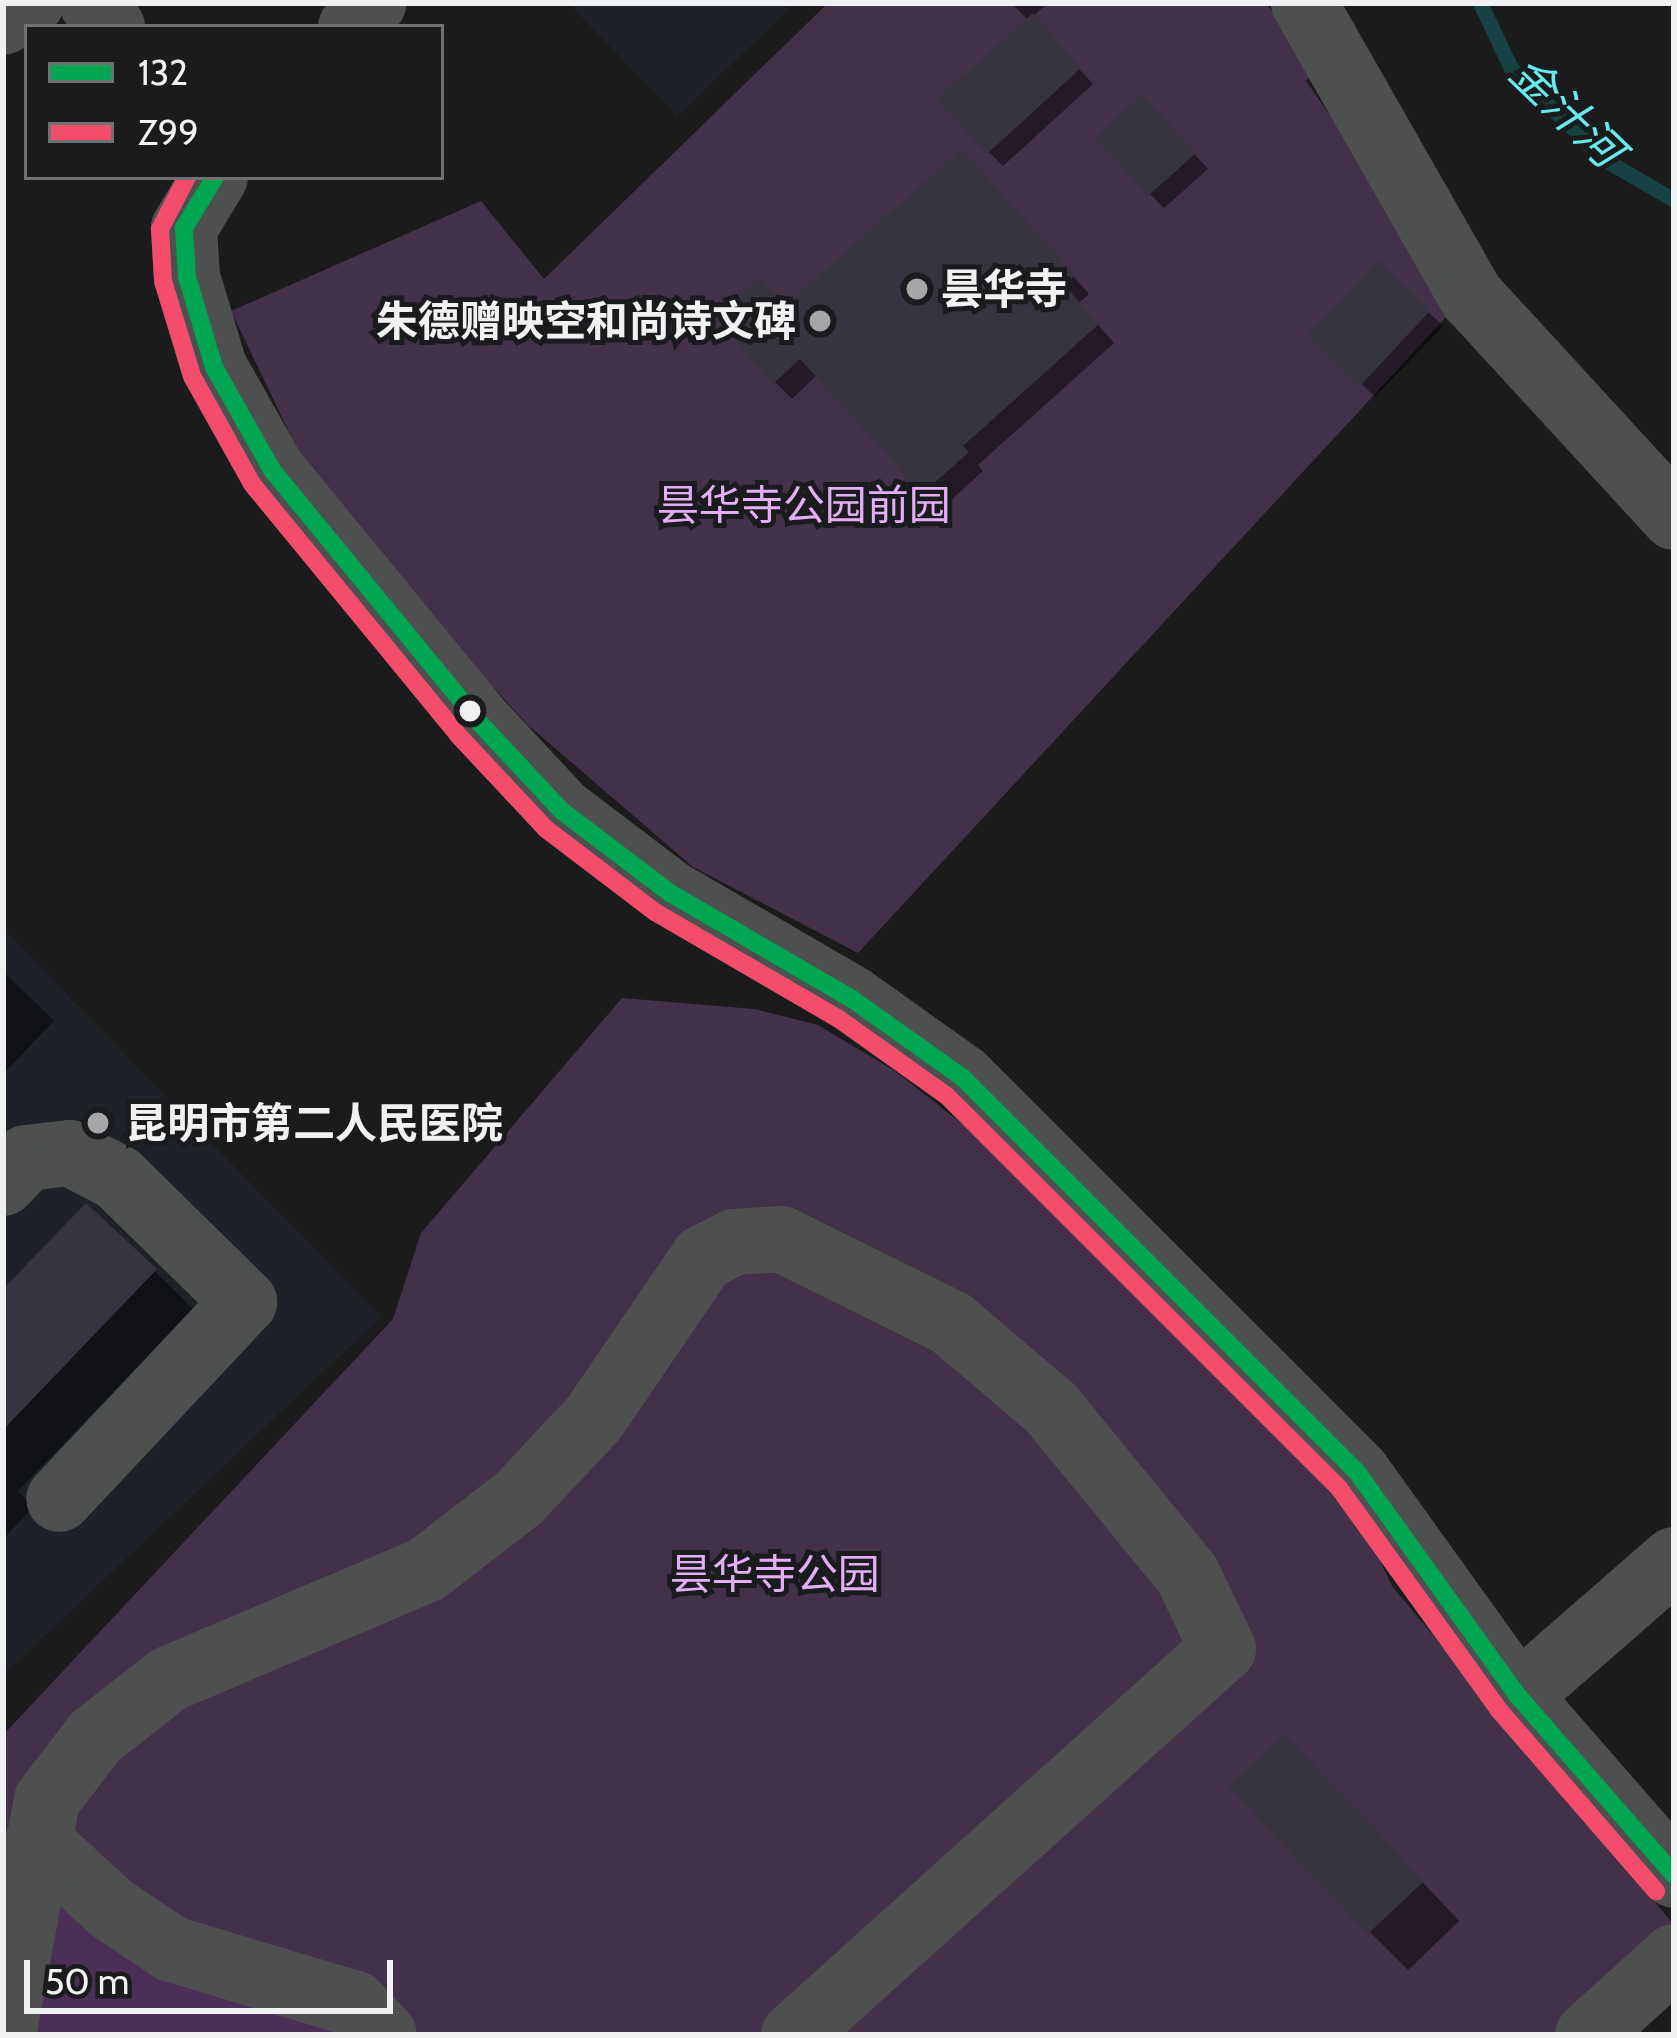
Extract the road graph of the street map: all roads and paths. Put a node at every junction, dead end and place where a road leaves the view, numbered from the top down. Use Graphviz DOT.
graph roads {
  1 [pos="31,3"];
  2 [pos="1304,3"];
  3 [pos="3,22"];
  4 [pos="212,180"];
  5 [pos="1674,517"];
  6 [pos="3,1183"];
  7 [pos="59,1499"];
  8 [pos="1674,1561"];
  9 [pos="1518,1696"];
  10 [pos="38,1841"];
  11 [pos="1674,1875"];
  12 [pos="1674,1958"];
  13 [pos="3,2035"];
  14 [pos="384,2035"];
  15 [pos="794,2035"];
  16 [pos="1588,2035"];
  1 -- 3 [label="street"];
  2 -- 5 [label="street"];
  4 -- 9 [label="street"];
  6 -- 7 [label="street"];
  8 -- 9 [label="street"];
  9 -- 11 [label="street"];
  10 -- 13 [label="street"];
  10 -- 14 [label="street"];
  10 -- 15 [label="street"];
  12 -- 16 [label="street"];
}
